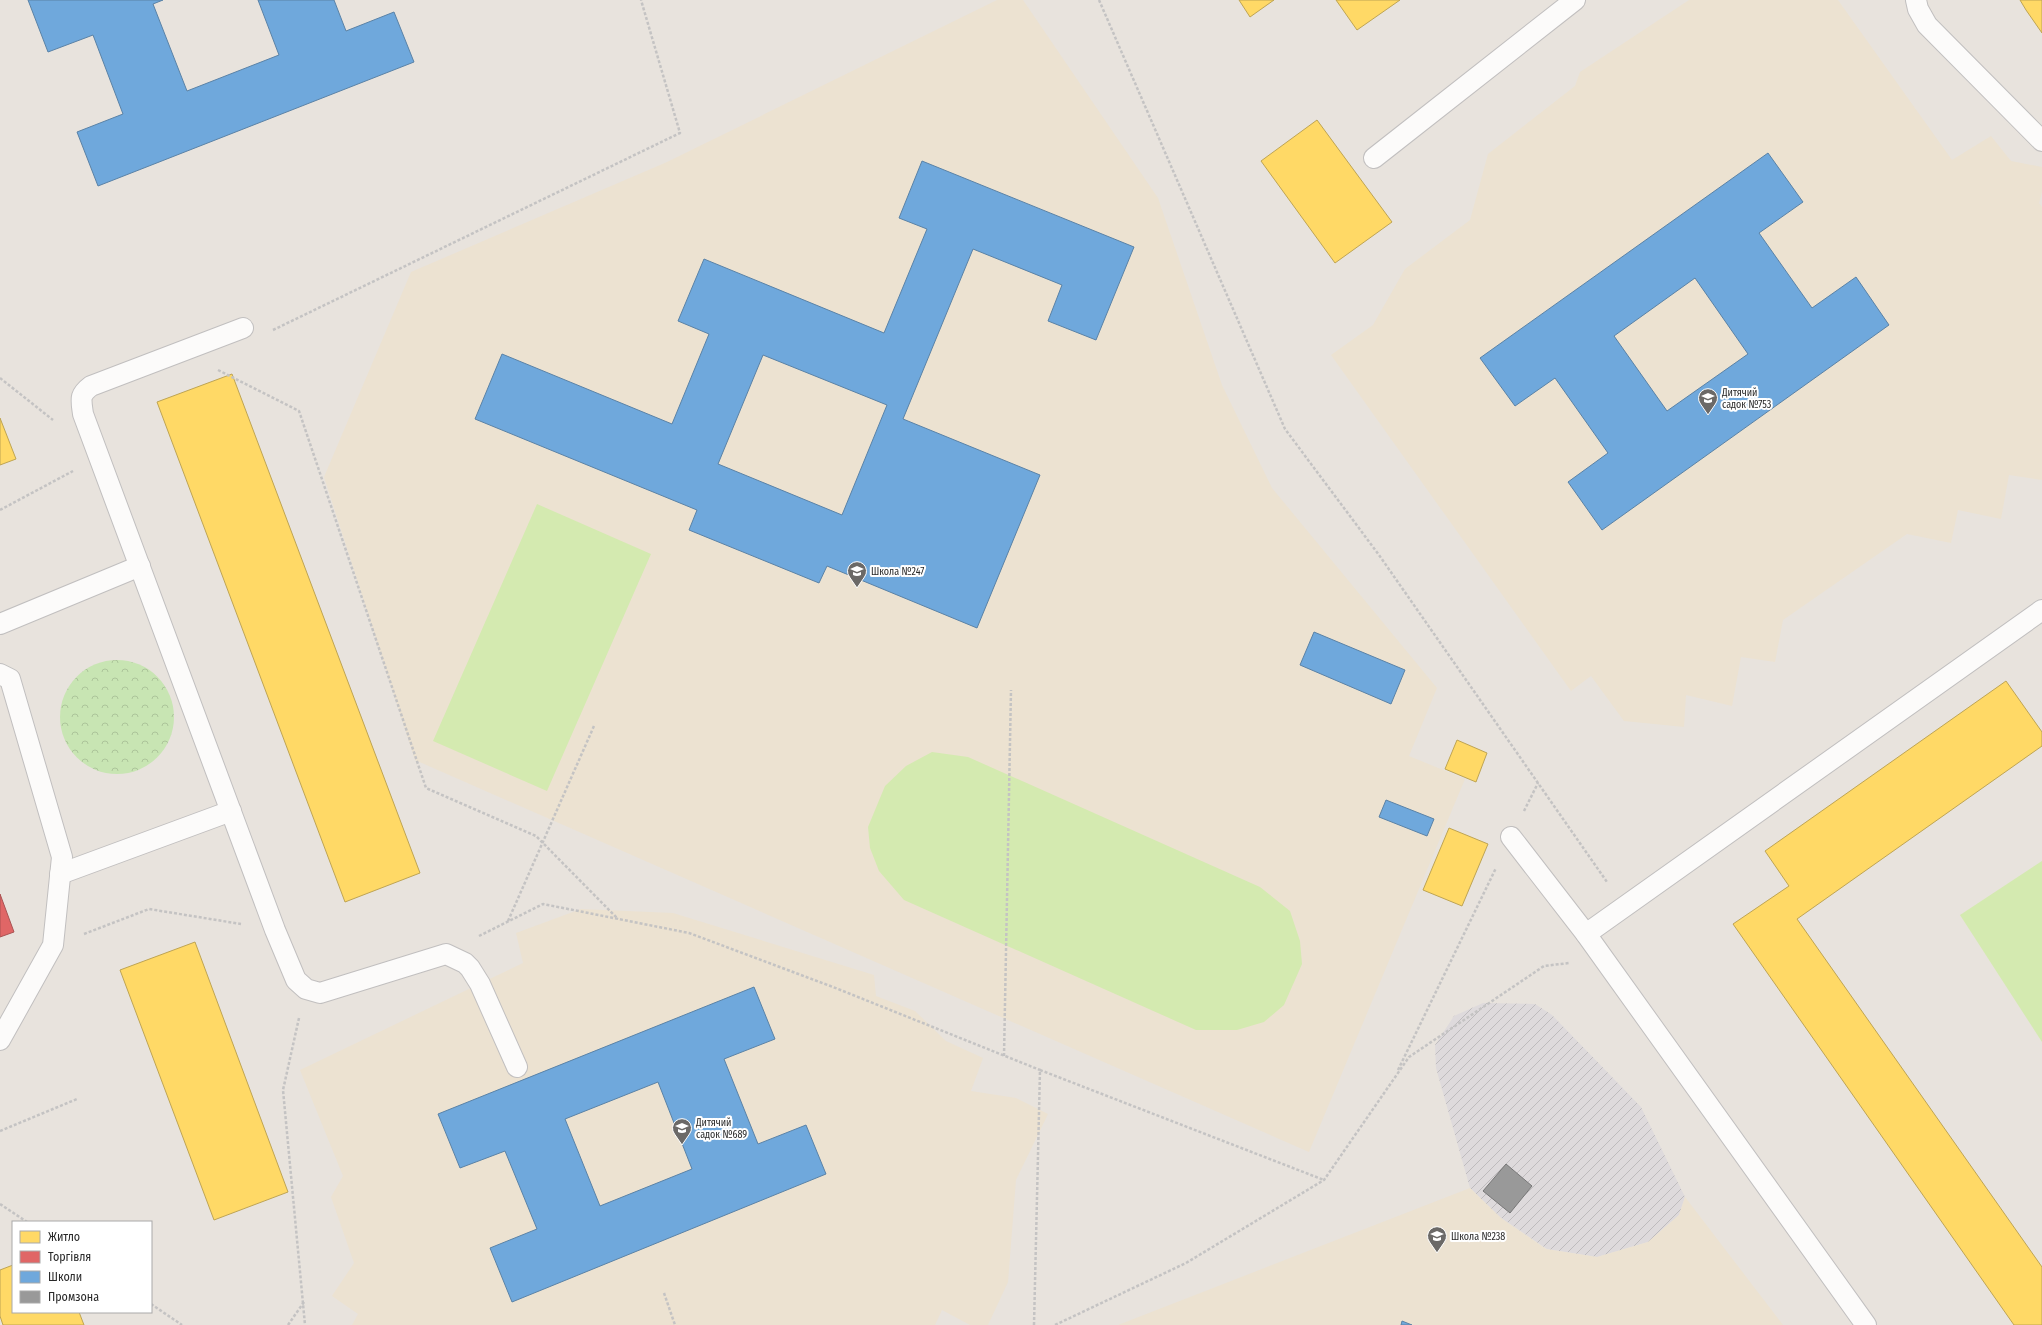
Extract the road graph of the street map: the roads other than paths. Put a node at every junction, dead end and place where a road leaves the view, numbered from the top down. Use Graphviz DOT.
graph roads {
  1 [pos="1575,0"];
  2 [pos="1916,0"];
  3 [pos="2042,141"];
  4 [pos="1374,158"];
  5 [pos="242,328"];
  6 [pos="140,566"];
  7 [pos="2042,610"];
  8 [pos="0,624"];
  9 [pos="0,674"];
  10 [pos="231,811"];
  11 [pos="1511,837"];
  12 [pos="60,874"];
  13 [pos="1586,934"];
  14 [pos="0,1040"];
  15 [pos="517,1067"];
  16 [pos="1866,1325"];
  1 -- 4 [label="lane"];
  2 -- 3 [label="lane"];
  5 -- 6 [label="lane"];
  6 -- 8 [label="lane"];
  6 -- 10 [label="lane"];
  7 -- 13 [label="lane"];
  9 -- 12 [label="lane"];
  10 -- 12 [label="lane"];
  10 -- 15 [label="lane"];
  11 -- 13 [label="lane"];
  12 -- 14 [label="lane"];
  13 -- 16 [label="lane"];
}
